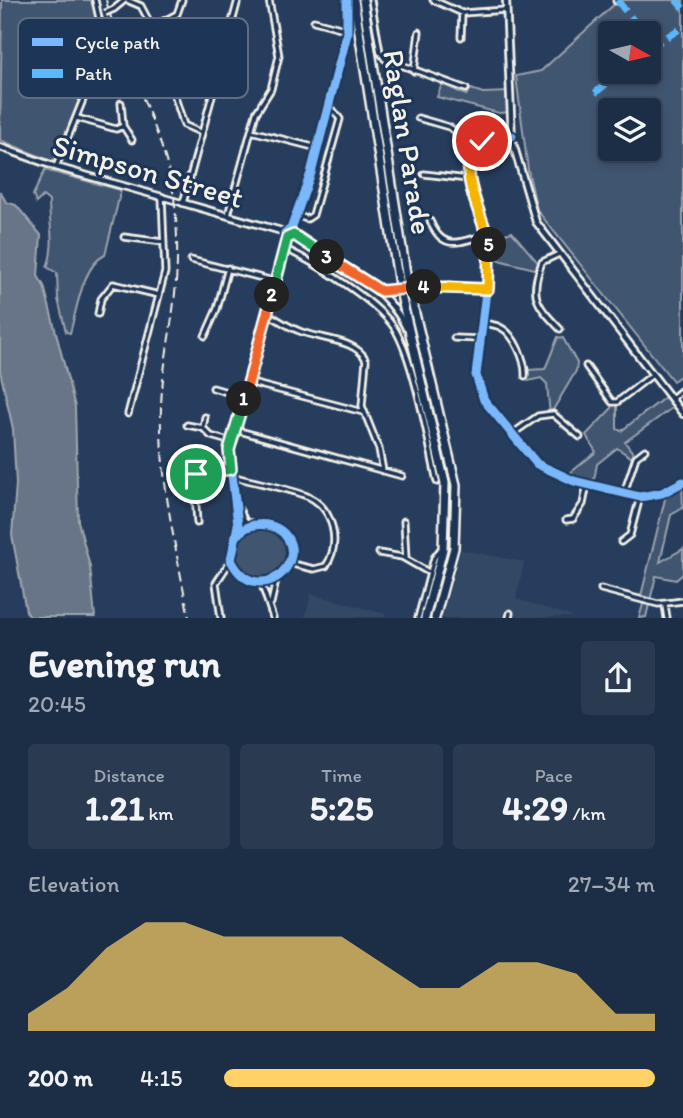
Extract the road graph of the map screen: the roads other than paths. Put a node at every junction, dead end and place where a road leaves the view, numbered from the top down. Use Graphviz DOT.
graph roads {
  1 [pos="95,0"];
  2 [pos="126,0"];
  3 [pos="182,0"];
  4 [pos="238,0"];
  5 [pos="269,0"];
  6 [pos="347,0"];
  7 [pos="354,0"];
  8 [pos="363,0"];
  9 [pos="371,0"];
  10 [pos="433,0"];
  11 [pos="506,0"];
  12 [pos="506,10"];
  13 [pos="462,13"];
  14 [pos="102,14"];
  15 [pos="102,18"];
  16 [pos="147,18"];
  17 [pos="169,18"];
  18 [pos="233,18"];
  19 [pos="314,21"];
  20 [pos="348,30"];
  21 [pos="419,32"];
  22 [pos="461,37"];
  23 [pos="414,71"];
  24 [pos="466,89"];
  25 [pos="85,98"];
  26 [pos="175,98"];
  27 [pos="211,98"];
  28 [pos="121,103"];
  29 [pos="329,105"];
  30 [pos="77,118"];
  31 [pos="418,118"];
  32 [pos="123,126"];
  33 [pos="251,131"];
  34 [pos="202,133"];
  35 [pos="512,136"];
  36 [pos="132,140"];
  37 [pos="475,144"];
  38 [pos="0,147"];
  39 [pos="317,148"];
  40 [pos="56,167"];
  41 [pos="424,174"];
  42 [pos="468,179"];
  43 [pos="162,197"];
  44 [pos="183,203"];
  45 [pos="228,215"];
  46 [pos="297,216"];
  47 [pos="429,221"];
  48 [pos="293,232"];
  49 [pos="286,235"];
  50 [pos="487,235"];
  51 [pos="124,237"];
  52 [pos="163,242"];
  53 [pos="284,248"];
  54 [pos="559,254"];
  55 [pos="191,260"];
  56 [pos="228,268"];
  57 [pos="275,281"];
  58 [pos="376,288"];
  59 [pos="488,289"];
  60 [pos="409,290"];
  61 [pos="400,291"];
  62 [pos="159,295"];
  63 [pos="98,314"];
  64 [pos="268,314"];
  65 [pos="484,323"];
  66 [pos="560,329"];
  67 [pos="205,337"];
  68 [pos="454,338"];
  69 [pos="481,339"];
  70 [pos="414,352"];
  71 [pos="586,366"];
  72 [pos="652,375"];
  73 [pos="525,376"];
  74 [pos="248,382"];
  75 [pos="213,388"];
  76 [pos="683,389"];
  77 [pos="244,397"];
  78 [pos="671,399"];
  79 [pos="363,412"];
  80 [pos="128,414"];
  81 [pos="683,414"];
  82 [pos="205,416"];
  83 [pos="187,425"];
  84 [pos="203,428"];
  85 [pos="445,429"];
  86 [pos="235,430"];
  87 [pos="430,433"];
  88 [pos="512,433"];
  89 [pos="580,437"];
  90 [pos="232,442"];
  91 [pos="645,450"];
  92 [pos="231,469"];
  93 [pos="383,471"];
  94 [pos="402,476"];
  95 [pos="232,477"];
  96 [pos="437,482"];
  97 [pos="683,482"];
  98 [pos="587,484"];
  99 [pos="624,493"];
  100 [pos="640,497"];
  101 [pos="236,500"];
  102 [pos="566,520"];
  103 [pos="404,521"];
  104 [pos="197,523"];
  105 [pos="254,524"];
  106 [pos="236,537"];
  107 [pos="621,542"];
  108 [pos="443,549"];
  109 [pos="379,554"];
  110 [pos="406,559"];
  111 [pos="231,560"];
  112 [pos="288,563"];
  113 [pos="430,573"];
  114 [pos="279,577"];
  115 [pos="261,582"];
  116 [pos="601,589"];
  117 [pos="683,601"];
  118 [pos="665,605"];
  119 [pos="271,609"];
  120 [pos="221,618"];
  121 [pos="273,618"];
  122 [pos="418,618"];
  123 [pos="425,618"];
  124 [pos="435,618"];
  125 [pos="667,618"];
  1 -- 14 [label="street"];
  2 -- 14 [label="street, bridge"];
  2 -- 16 [label="street"];
  3 -- 17 [label="street"];
  4 -- 18 [label="street"];
  5 -- 33 [label="street"];
  6 -- 20 [label="street"];
  7 -- 61 [label="highway, Raglan Parade"];
  8 -- 60 [label="highway, Raglan Parade"];
  9 -- 23 [label="street"];
  10 -- 13 [label="street"];
  11 -- 12 [label="street"];
  12 -- 13 [label="street"];
  12 -- 35 [label="street"];
  13 -- 22 [label="street"];
  14 -- 15 [label="street"];
  19 -- 20 [label="street"];
  20 -- 29 [label="street"];
  21 -- 23 [label="street"];
  23 -- 24 [label="street"];
  25 -- 30 [label="street"];
  26 -- 34 [label="street"];
  27 -- 34 [label="street"];
  28 -- 32 [label="street"];
  29 -- 39 [label="street"];
  29 -- 46 [label="street"];
  30 -- 32 [label="street"];
  30 -- 40 [label="street"];
  31 -- 37 [label="street"];
  32 -- 36 [label="street"];
  33 -- 39 [label="street"];
  33 -- 45 [label="street"];
  34 -- 44 [label="street"];
  35 -- 37 [label="street"];
  35 -- 54 [label="street"];
  37 -- 42 [label="street"];
  38 -- 40 [label="street, Simpson Street"];
  39 -- 46 [label="street"];
  40 -- 43 [label="street, Simpson Street"];
  41 -- 42 [label="street"];
  42 -- 50 [label="street"];
  43 -- 44 [label="street, Simpson Street"];
  43 -- 52 [label="street"];
  44 -- 45 [label="street, Simpson Street"];
  45 -- 49 [label="street, Simpson Street"];
  46 -- 48 [label="street"];
  47 -- 50 [label="street"];
  48 -- 49 [label="street"];
  48 -- 58 [label="street"];
  49 -- 53 [label="street"];
  50 -- 59 [label="street"];
  51 -- 52 [label="street"];
  52 -- 62 [label="street"];
  53 -- 57 [label="street"];
  53 -- 87 [label="street, Raglan Parade"];
  54 -- 66 [label="street"];
  54 -- 72 [label="street"];
  55 -- 56 [label="street"];
  56 -- 57 [label="street"];
  56 -- 67 [label="street"];
  57 -- 64 [label="street"];
  58 -- 61 [label="street"];
  58 -- 70 [label="street"];
  59 -- 60 [label="street"];
  59 -- 65 [label="street"];
  60 -- 61 [label="street"];
  60 -- 85 [label="highway, Raglan Parade"];
  61 -- 70 [label="highway, Raglan Parade"];
  62 -- 63 [label="street"];
  62 -- 80 [label="street"];
  64 -- 74 [label="street"];
  64 -- 79 [label="street"];
  65 -- 69 [label="street"];
  65 -- 73 [label="street"];
  68 -- 69 [label="street"];
  69 -- 88 [label="street"];
  70 -- 87 [label="highway, Raglan Parade"];
  71 -- 72 [label="street"];
  72 -- 78 [label="street"];
  74 -- 77 [label="street"];
  74 -- 79 [label="street"];
  75 -- 77 [label="street"];
  76 -- 78 [label="street"];
  77 -- 86 [label="street"];
  78 -- 81 [label="street"];
  79 -- 93 [label="street"];
  82 -- 84 [label="street"];
  83 -- 84 [label="street"];
  84 -- 90 [label="street"];
  85 -- 87 [label="highway"];
  85 -- 124 [label="highway, Raglan Parade"];
  86 -- 90 [label="street"];
  86 -- 93 [label="street"];
  87 -- 96 [label="street, Raglan Parade"];
  87 -- 108 [label="highway, Raglan Parade"];
  88 -- 89 [label="street"];
  88 -- 98 [label="street"];
  90 -- 92 [label="street"];
  91 -- 99 [label="street"];
  92 -- 95 [label="street"];
  92 -- 104 [label="street"];
  93 -- 94 [label="street"];
  95 -- 101 [label="street"];
  95 -- 112 [label="street"];
  97 -- 100 [label="street"];
  98 -- 99 [label="street"];
  98 -- 102 [label="street"];
  99 -- 100 [label="street"];
  100 -- 107 [label="street"];
  101 -- 105 [label="street"];
  101 -- 106 [label="street"];
  103 -- 110 [label="street"];
  105 -- 106 [label="street"];
  105 -- 112 [label="street"];
  106 -- 111 [label="street"];
  108 -- 113 [label="street, Raglan Parade"];
  108 -- 123 [label="highway, Raglan Parade"];
  109 -- 110 [label="street"];
  110 -- 113 [label="street"];
  111 -- 115 [label="street"];
  111 -- 120 [label="street"];
  112 -- 114 [label="street"];
  113 -- 122 [label="street, Raglan Parade"];
  114 -- 115 [label="street"];
  114 -- 119 [label="street"];
  115 -- 119 [label="street"];
  116 -- 118 [label="street"];
  117 -- 118 [label="street"];
  118 -- 125 [label="street"];
  119 -- 121 [label="street"];
}
